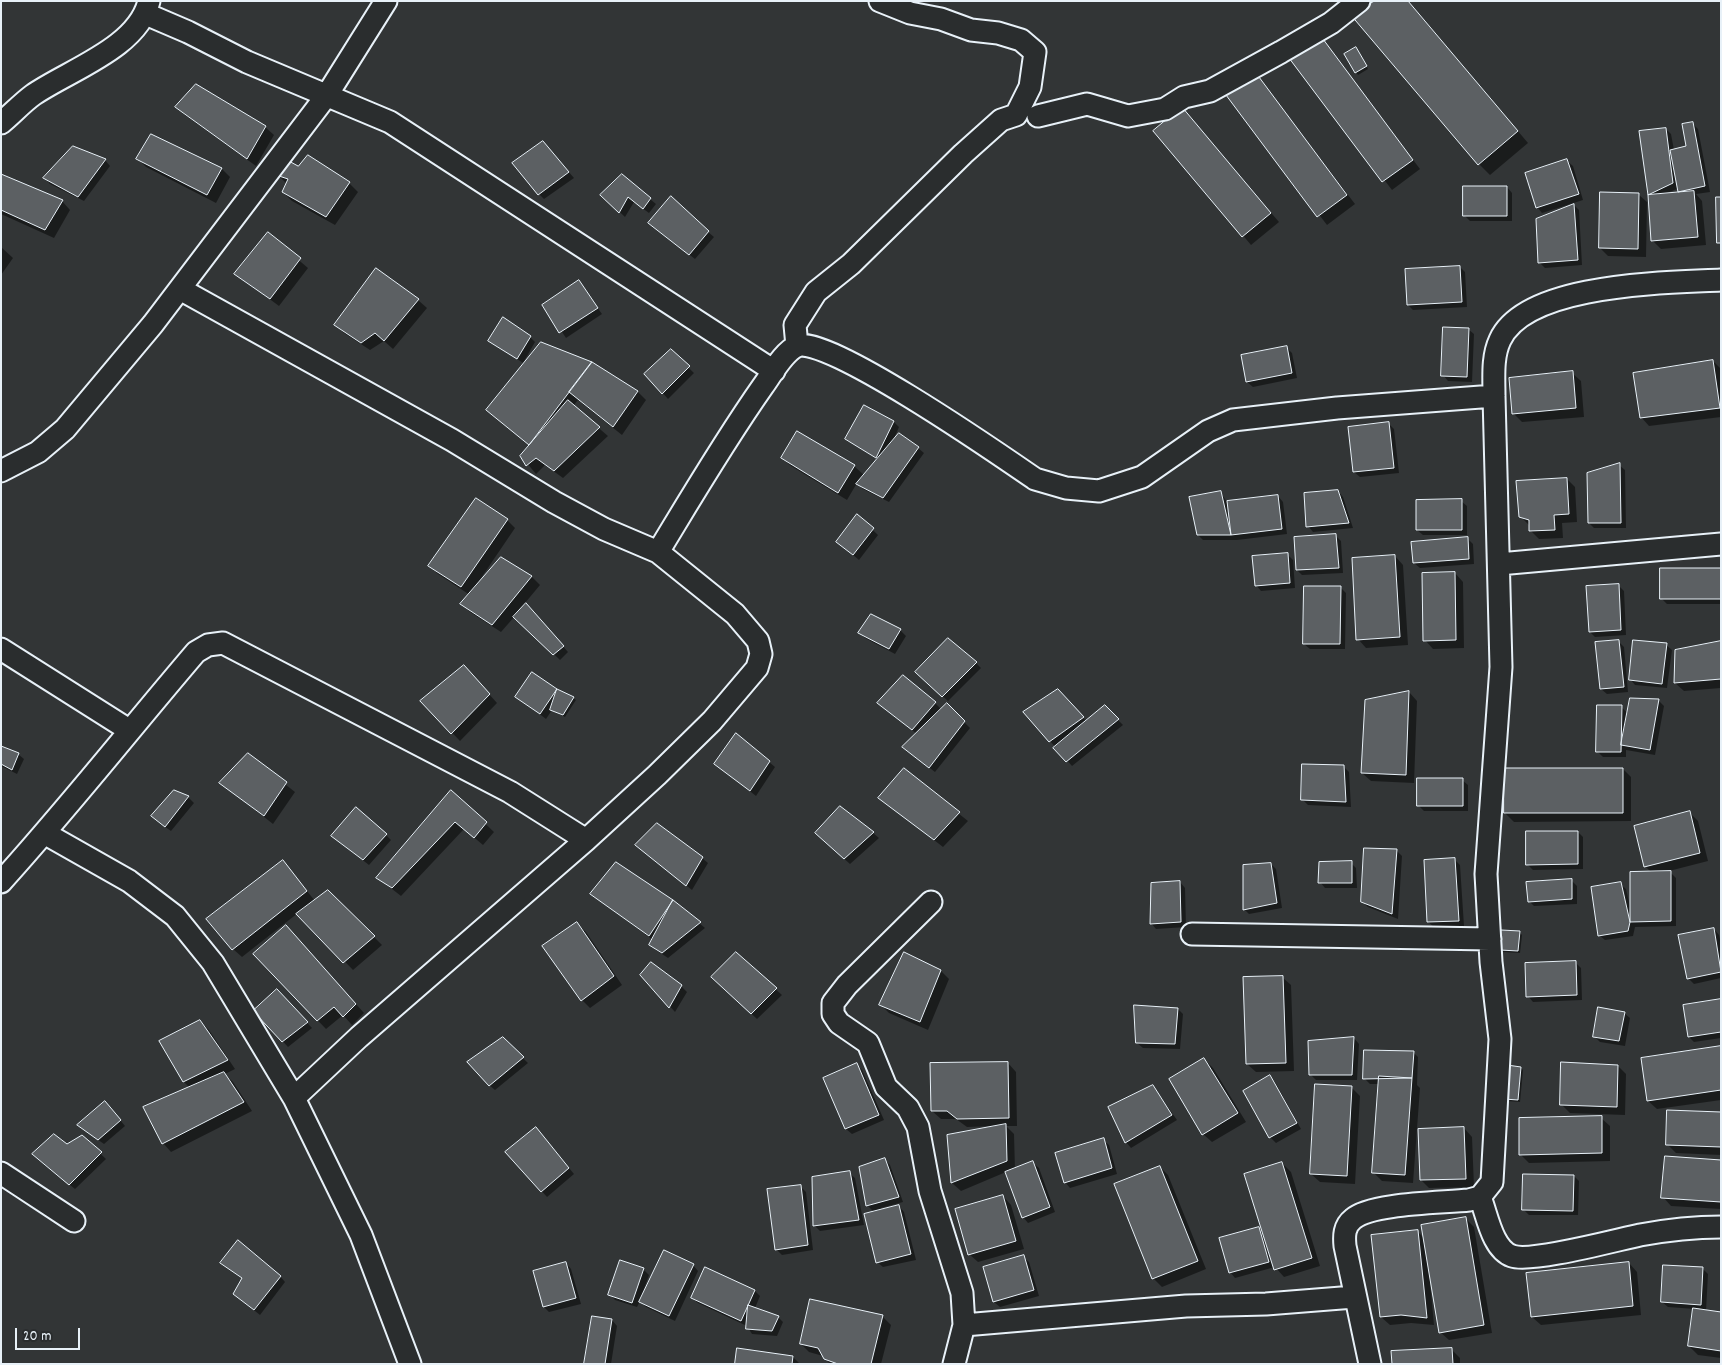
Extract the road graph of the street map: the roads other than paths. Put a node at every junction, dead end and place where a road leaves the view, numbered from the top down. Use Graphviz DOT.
graph roads {
  1 [pos="386,1"];
  2 [pos="880,1"];
  3 [pos="1359,1"];
  4 [pos="148,7"];
  5 [pos="327,94"];
  6 [pos="1038,116"];
  7 [pos="1,123"];
  8 [pos="1721,280"];
  9 [pos="180,289"];
  10 [pos="797,346"];
  11 [pos="774,371"];
  12 [pos="1494,396"];
  13 [pos="1,471"];
  14 [pos="1721,544"];
  15 [pos="658,552"];
  16 [pos="1499,564"];
  17 [pos="1,649"];
  18 [pos="129,730"];
  19 [pos="46,834"];
  20 [pos="586,840"];
  21 [pos="1,882"];
  22 [pos="931,902"];
  23 [pos="1192,934"];
  24 [pos="1490,939"];
  25 [pos="294,1098"];
  26 [pos="1,1172"];
  27 [pos="1480,1196"];
  28 [pos="74,1221"];
  29 [pos="1721,1227"];
  30 [pos="1354,1297"];
  31 [pos="964,1325"];
  32 [pos="410,1364"];
  33 [pos="954,1364"];
  34 [pos="1370,1364"];
  1 -- 5 [label="street"];
  2 -- 10 [label="street"];
  3 -- 6 [label="street"];
  4 -- 5 [label="street"];
  4 -- 7 [label="street"];
  5 -- 9 [label="street"];
  5 -- 11 [label="street"];
  8 -- 12 [label="street"];
  9 -- 13 [label="street"];
  9 -- 15 [label="street"];
  10 -- 11 [label="street"];
  10 -- 12 [label="street"];
  11 -- 15 [label="street"];
  12 -- 16 [label="street"];
  14 -- 16 [label="street"];
  15 -- 20 [label="street"];
  16 -- 24 [label="street"];
  17 -- 18 [label="street"];
  18 -- 19 [label="street"];
  18 -- 20 [label="street"];
  19 -- 21 [label="street"];
  19 -- 25 [label="street"];
  20 -- 25 [label="street"];
  22 -- 31 [label="street"];
  23 -- 24 [label="street"];
  24 -- 27 [label="street"];
  25 -- 32 [label="street"];
  26 -- 28 [label="street"];
  27 -- 29 [label="street"];
  27 -- 30 [label="street"];
  30 -- 31 [label="street"];
  30 -- 34 [label="street"];
  31 -- 33 [label="street"];
}
